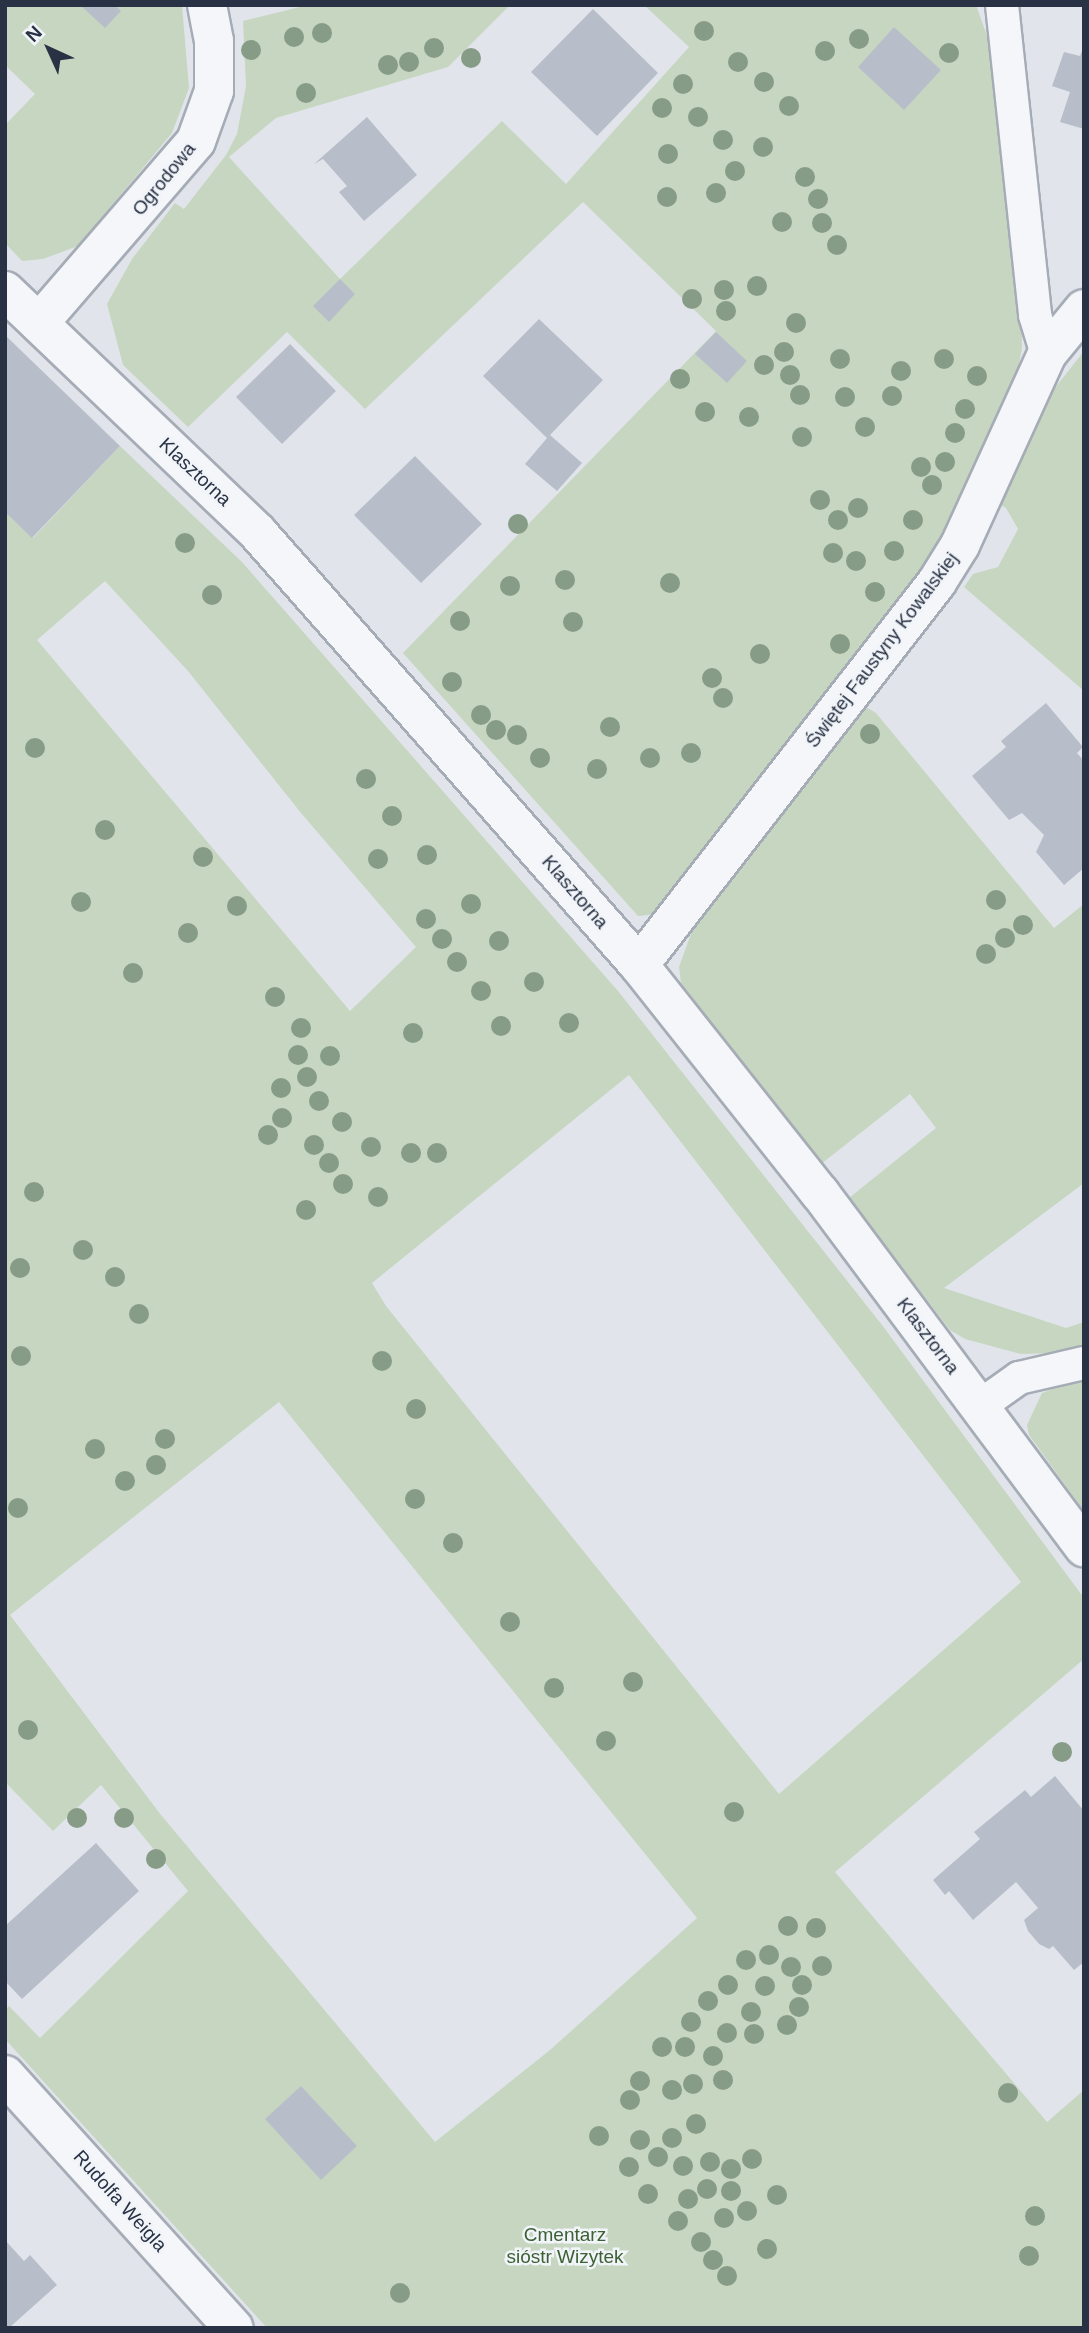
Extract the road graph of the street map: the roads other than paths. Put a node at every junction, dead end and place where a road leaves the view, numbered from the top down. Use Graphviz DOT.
graph roads {
  1 [pos="206,5"];
  2 [pos="1002,5"];
  3 [pos="5,291"];
  4 [pos="1084,309"];
  5 [pos="39,323"];
  6 [pos="1047,354"];
  7 [pos="639,965"];
  8 [pos="1084,1363"];
  9 [pos="981,1405"];
  10 [pos="1084,1547"];
  11 [pos="5,2075"];
  12 [pos="234,2328"];
  1 -- 5 [label="street, Ogrodowa"];
  2 -- 6 [label="lane"];
  3 -- 5 [label="street, Klasztorna"];
  4 -- 6 [label="street, Świętej Faustyny Kowalskiej"];
  5 -- 7 [label="street, Klasztorna"];
  6 -- 7 [label="street, Świętej Faustyny Kowalskiej"];
  7 -- 9 [label="street, Klasztorna"];
  8 -- 9 [label="lane"];
  9 -- 10 [label="street, Klasztorna"];
  11 -- 12 [label="street, Rudolfa Weigla"];
}
